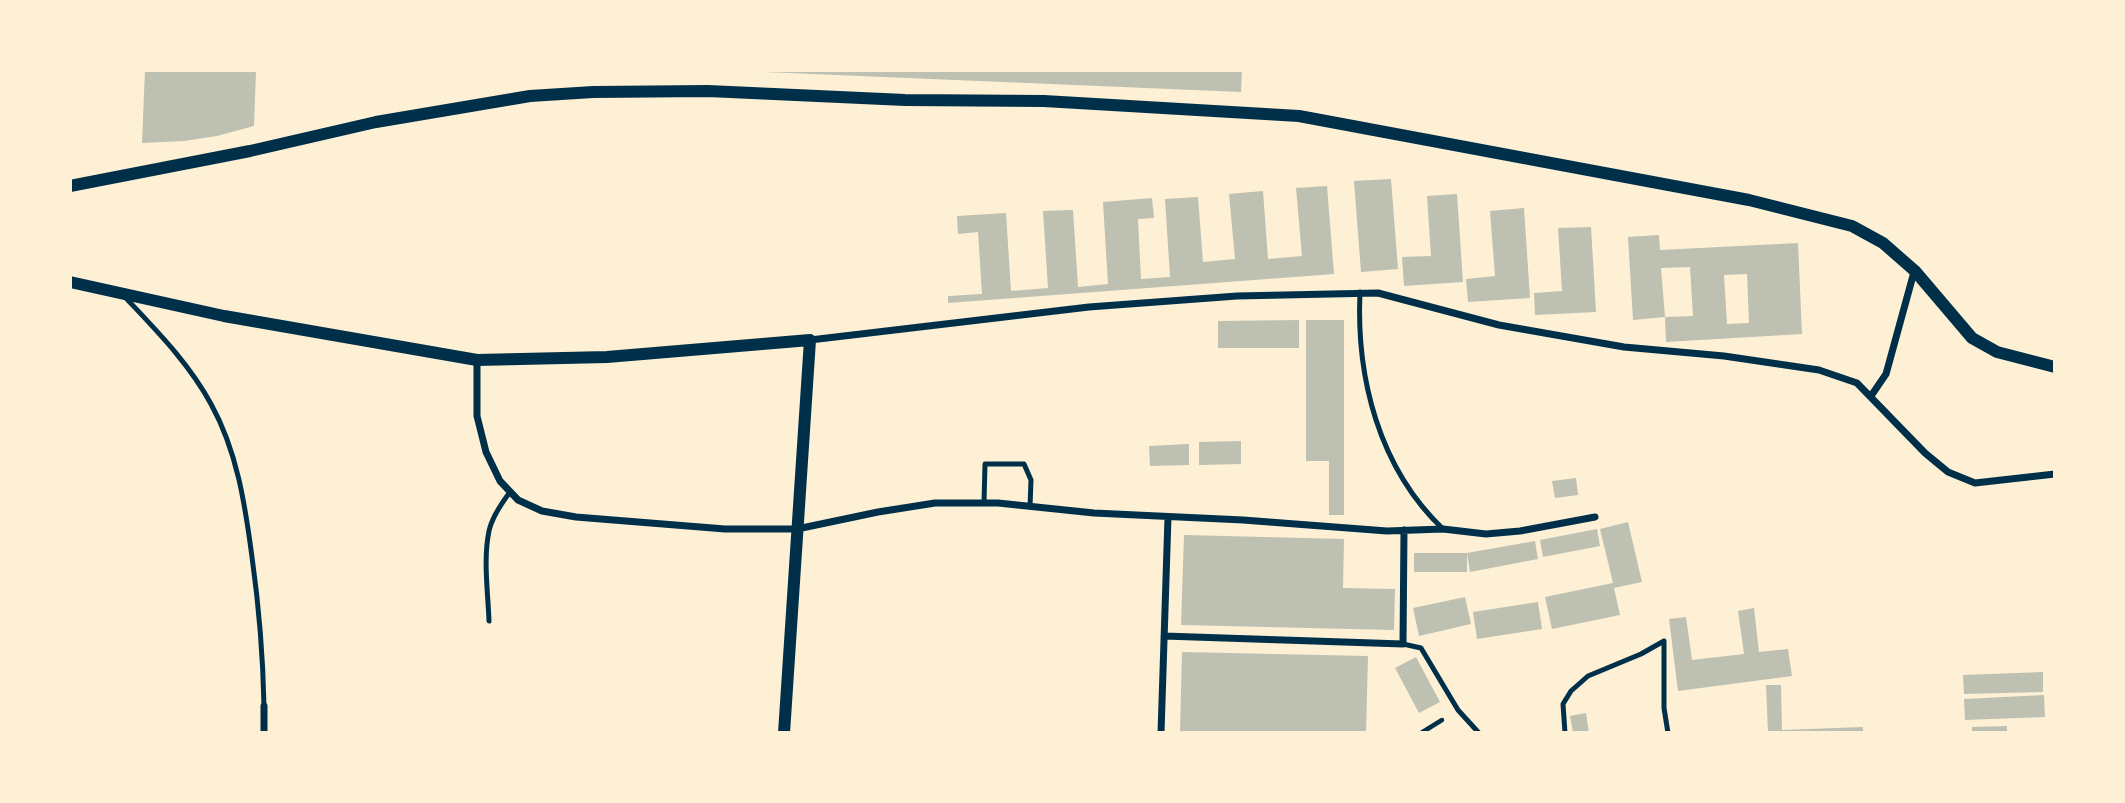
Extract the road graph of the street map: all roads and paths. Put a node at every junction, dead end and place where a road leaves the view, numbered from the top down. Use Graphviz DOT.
graph roads {
  1 [pos="70,186"];
  2 [pos="1915,271"];
  3 [pos="70,282"];
  4 [pos="1360,292"];
  5 [pos="122,294"];
  6 [pos="810,340"];
  7 [pos="477,360"];
  8 [pos="2055,367"];
  9 [pos="1871,396"];
  10 [pos="2055,474"];
  11 [pos="510,492"];
  12 [pos="984,503"];
  13 [pos="1030,507"];
  14 [pos="1168,517"];
  15 [pos="1595,517"];
  16 [pos="797,529"];
  17 [pos="1443,529"];
  18 [pos="1404,530"];
  19 [pos="489,621"];
  20 [pos="1164,636"];
  21 [pos="1404,644"];
  22 [pos="264,706"];
  23 [pos="264,733"];
  24 [pos="783,733"];
  25 [pos="1161,733"];
  26 [pos="1479,733"];
  27 [pos="1565,733"];
  28 [pos="1668,733"];
  1 -- 2 [label="street"];
  2 -- 8 [label="street"];
  2 -- 9 [label="street"];
  3 -- 5 [label="street"];
  4 -- 6 [label="street"];
  4 -- 9 [label="street"];
  4 -- 17 [label="lane"];
  5 -- 7 [label="street"];
  5 -- 22 [label="lane"];
  6 -- 7 [label="street"];
  6 -- 16 [label="street"];
  7 -- 11 [label="street"];
  9 -- 10 [label="street"];
  11 -- 16 [label="street"];
  11 -- 19 [label="lane"];
  12 -- 13 [label="street"];
  12 -- 13 [label="lane"];
  12 -- 16 [label="street"];
  13 -- 14 [label="street"];
  14 -- 18 [label="street"];
  14 -- 20 [label="street"];
  15 -- 17 [label="street"];
  16 -- 24 [label="street"];
  17 -- 18 [label="street"];
  18 -- 21 [label="street"];
  20 -- 21 [label="street"];
  20 -- 25 [label="street"];
  21 -- 26 [label="lane"];
  22 -- 23 [label="street"];
  27 -- 28 [label="lane"];
}
